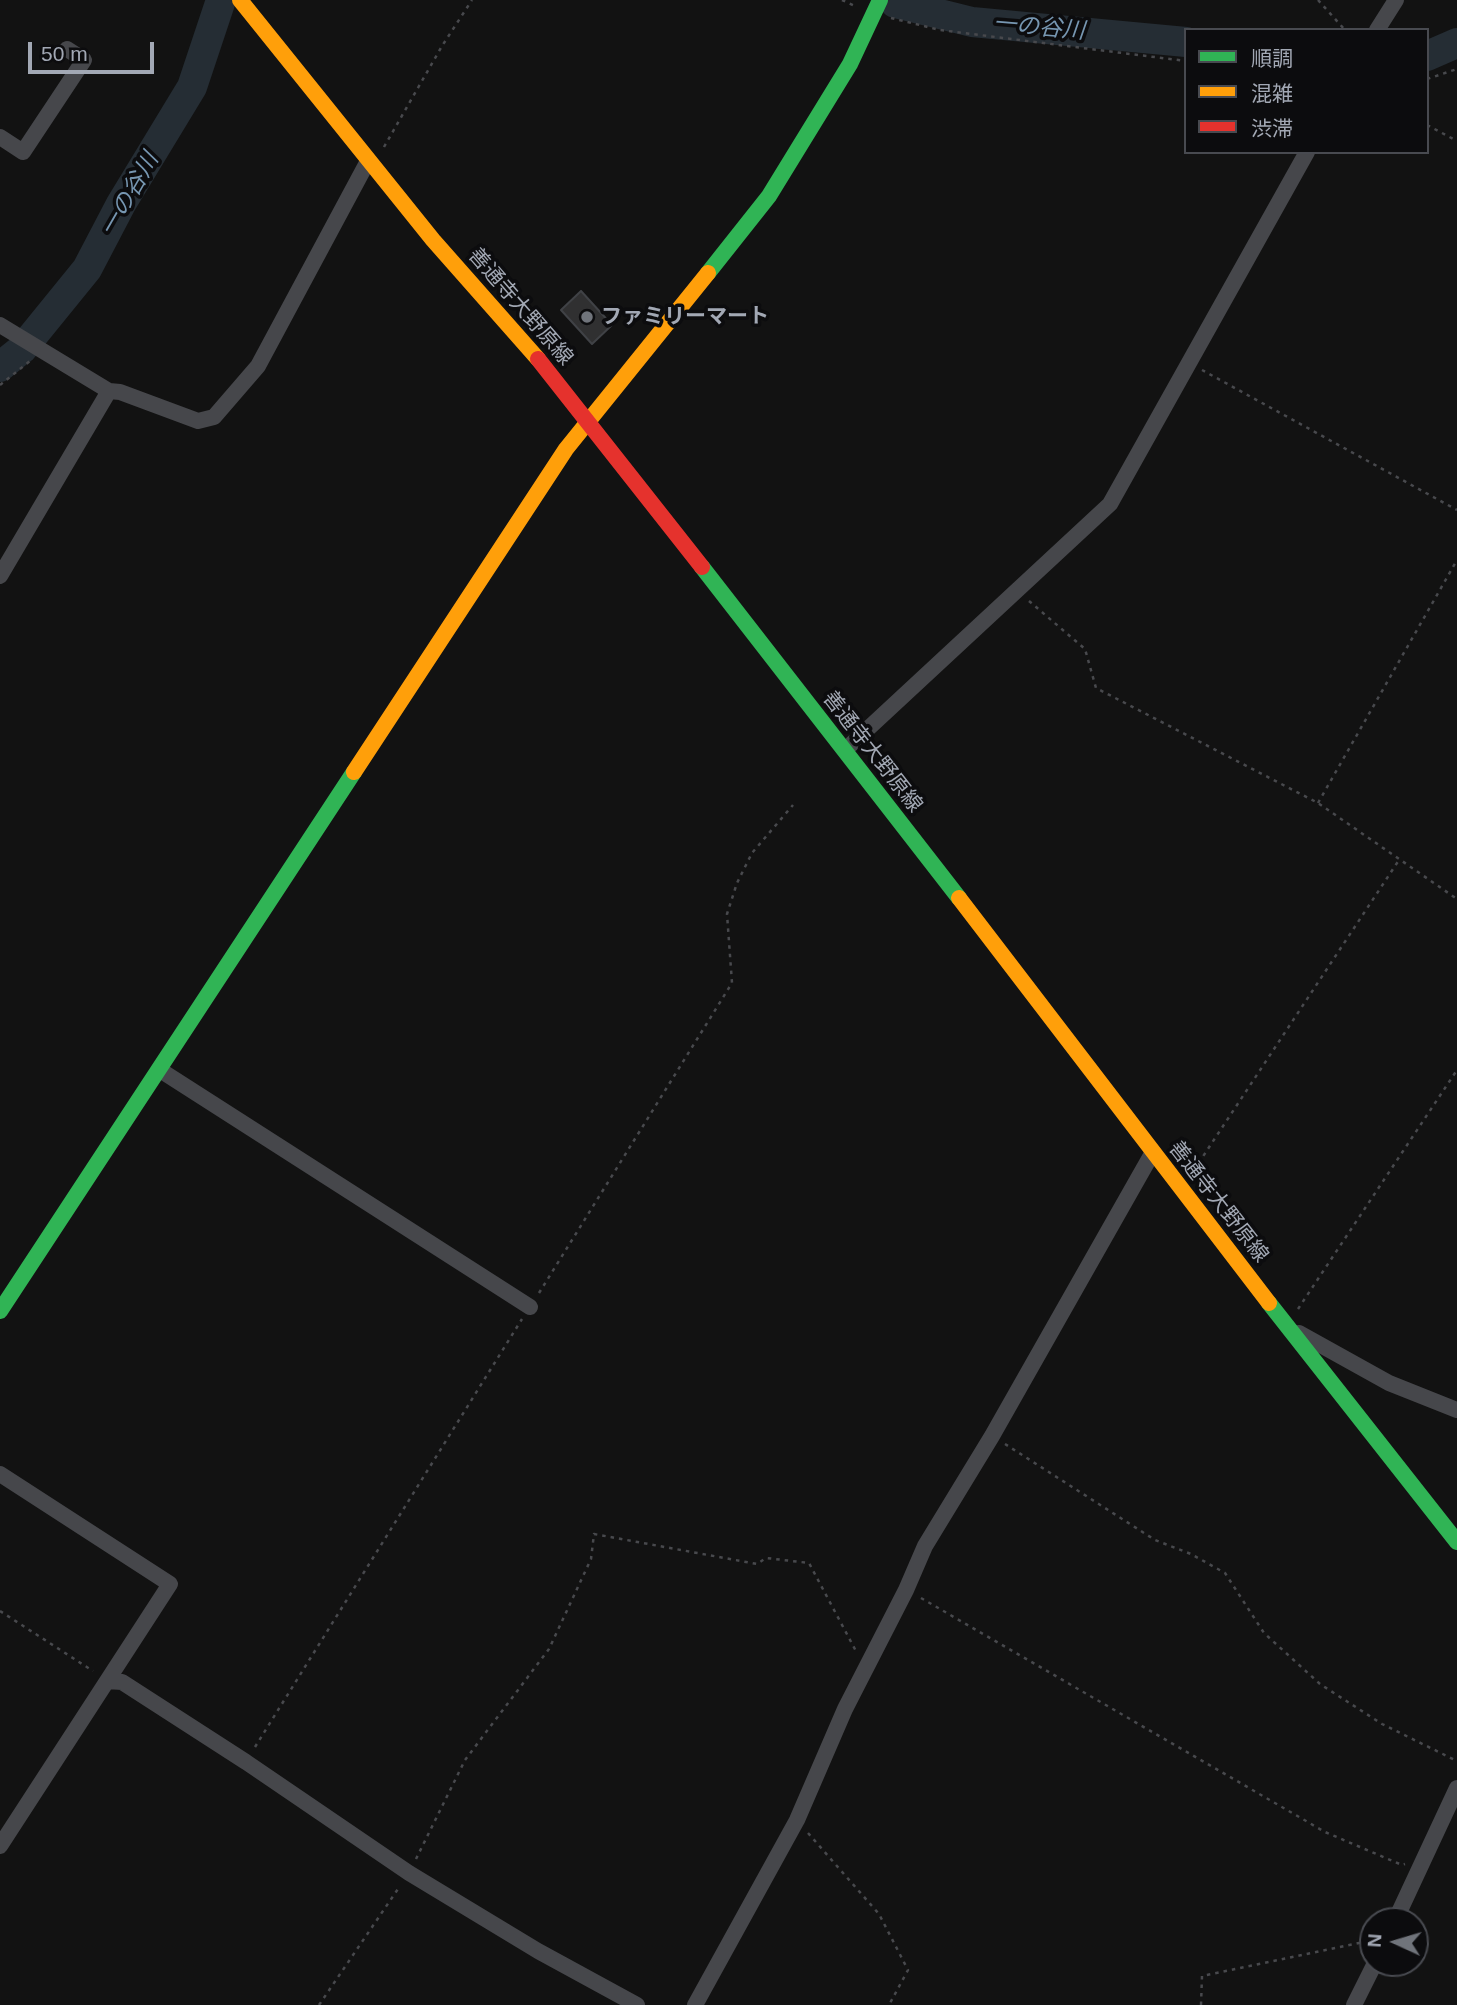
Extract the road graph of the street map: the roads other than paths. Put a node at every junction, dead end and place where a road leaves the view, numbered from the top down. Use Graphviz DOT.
graph roads {
  1 [pos="240,0"];
  2 [pos="1396,0"];
  3 [pos="877,7"];
  4 [pos="1378,28"];
  5 [pos="67,49"];
  6 [pos="0,137"];
  7 [pos="1306,154"];
  8 [pos="368,162"];
  9 [pos="0,325"];
  10 [pos="109,391"];
  11 [pos="587,421"];
  12 [pos="0,576"];
  13 [pos="845,750"];
  14 [pos="160,1070"];
  15 [pos="1153,1152"];
  16 [pos="6,1289"];
  17 [pos="530,1307"];
  18 [pos="0,1311"];
  19 [pos="1287,1326"];
  20 [pos="1457,1410"];
  21 [pos="0,1474"];
  22 [pos="1457,1542"];
  23 [pos="107,1681"];
  24 [pos="1457,1788"];
  25 [pos="0,1846"];
  26 [pos="1401,1907"];
  27 [pos="1367,1977"];
  28 [pos="637,2005"];
  29 [pos="695,2005"];
  30 [pos="1354,2005"];
  1 -- 8 [label="main road, 善通寺大野原線"];
  2 -- 4 [label="street"];
  3 -- 11 [label="main road"];
  5 -- 6 [label="street"];
  7 -- 13 [label="street"];
  8 -- 10 [label="street"];
  8 -- 11 [label="main road, 善通寺大野原線"];
  9 -- 10 [label="street"];
  10 -- 12 [label="street"];
  11 -- 13 [label="main road, 善通寺大野原線"];
  11 -- 14 [label="main road"];
  13 -- 15 [label="main road, 善通寺大野原線"];
  14 -- 16 [label="main road"];
  14 -- 17 [label="street"];
  15 -- 19 [label="main road, 善通寺大野原線"];
  15 -- 29 [label="street"];
  16 -- 18 [label="main road"];
  19 -- 20 [label="street"];
  19 -- 22 [label="main road, 善通寺大野原線"];
  21 -- 23 [label="street"];
  23 -- 25 [label="street"];
  23 -- 28 [label="street"];
  24 -- 26 [label="street"];
  27 -- 30 [label="street"];
}
